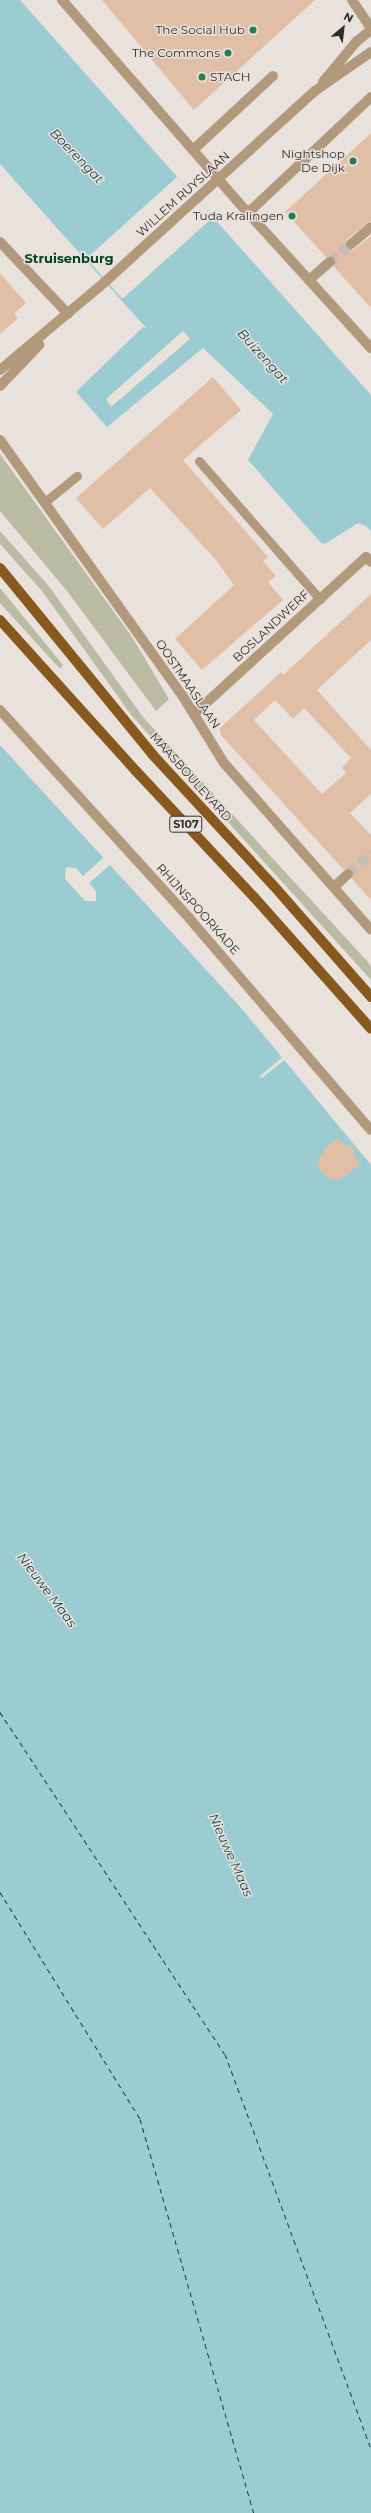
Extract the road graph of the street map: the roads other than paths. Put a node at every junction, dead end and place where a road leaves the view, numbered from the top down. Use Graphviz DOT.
graph roads {
  1 [pos="62,0"];
  2 [pos="352,0"];
  3 [pos="371,29"];
  4 [pos="371,52"];
  5 [pos="273,76"];
  6 [pos="315,91"];
  7 [pos="371,97"];
  8 [pos="193,150"];
  9 [pos="219,179"];
  10 [pos="248,213"];
  11 [pos="371,227"];
  12 [pos="0,242"];
  13 [pos="351,244"];
  14 [pos="330,262"];
  15 [pos="309,280"];
  16 [pos="68,314"];
  17 [pos="371,348"];
  18 [pos="0,370"];
  19 [pos="0,386"];
  20 [pos="0,440"];
  21 [pos="199,460"];
  22 [pos="76,476"];
  23 [pos="46,501"];
  24 [pos="368,559"];
  25 [pos="0,568"];
  26 [pos="320,599"];
  27 [pos="0,620"];
  28 [pos="0,710"];
  29 [pos="194,714"];
  30 [pos="348,874"];
  31 [pos="334,887"];
  32 [pos="371,930"];
  33 [pos="371,997"];
  34 [pos="371,1029"];
  35 [pos="371,1130"];
  1 -- 8 [label="street"];
  2 -- 3 [label="street"];
  3 -- 6 [label="street, WILLEM RUYSLAAN"];
  4 -- 6 [label="street, WILLEM RUYSLAAN"];
  5 -- 8 [label="street"];
  6 -- 9 [label="street, WILLEM RUYSLAAN"];
  7 -- 10 [label="street"];
  8 -- 9 [label="street"];
  9 -- 10 [label="street"];
  9 -- 16 [label="street, WILLEM RUYSLAAN"];
  10 -- 15 [label="street"];
  11 -- 13 [label="street"];
  12 -- 16 [label="street"];
  14 -- 15 [label="street"];
  15 -- 17 [label="street"];
  16 -- 18 [label="street, WILLEM RUYSLAAN"];
  16 -- 19 [label="street, WILLEM RUYSLAAN"];
  20 -- 23 [label="street, OOSTMAASLAAN"];
  21 -- 26 [label="lane"];
  22 -- 23 [label="lane"];
  23 -- 29 [label="street, OOSTMAASLAAN"];
  24 -- 26 [label="street, BOSLANDWERF"];
  25 -- 33 [label="main road, MAASBOULEVARD / S107"];
  26 -- 29 [label="street, BOSLANDWERF"];
  27 -- 34 [label="main road, S107"];
  28 -- 35 [label="street, RHIJNSPOORKADE"];
  29 -- 31 [label="street, OOSTMAASLAAN"];
  30 -- 31 [label="street"];
  31 -- 32 [label="street, OOSTMAASLAAN"];
}
